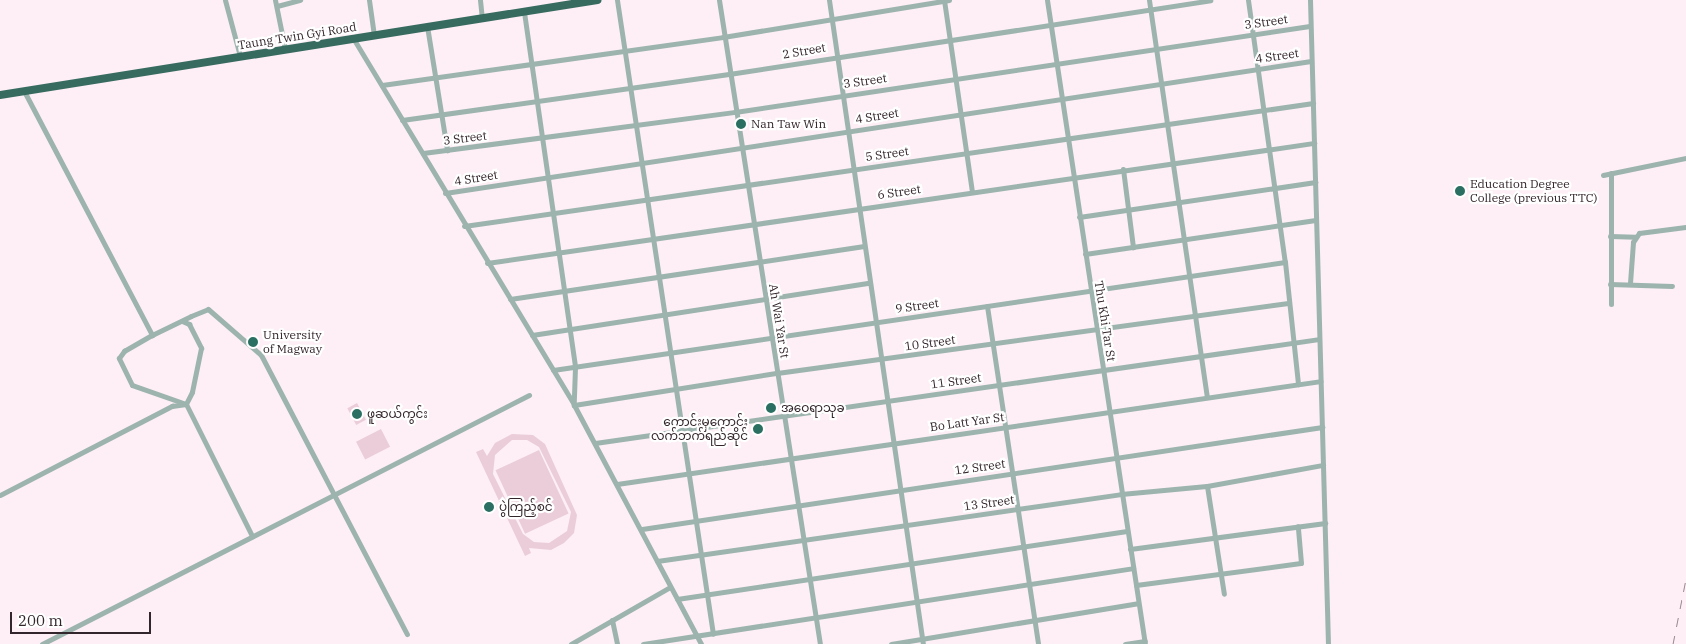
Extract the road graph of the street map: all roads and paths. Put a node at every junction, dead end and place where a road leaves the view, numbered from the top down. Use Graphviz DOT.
graph roads {
  1 [pos="225,0"];
  2 [pos="275,0"];
  3 [pos="300,0"];
  4 [pos="369,0"];
  5 [pos="480,0"];
  6 [pos="597,0"];
  7 [pos="617,0"];
  8 [pos="719,0"];
  9 [pos="829,0"];
  10 [pos="944,0"];
  11 [pos="949,0"];
  12 [pos="1047,0"];
  13 [pos="1149,0"];
  14 [pos="1210,0"];
  15 [pos="1248,0"];
  16 [pos="1310,0"];
  17 [pos="277,6"];
  18 [pos="1150,8"];
  19 [pos="524,12"];
  20 [pos="832,17"];
  21 [pos="482,18"];
  22 [pos="1050,23"];
  23 [pos="427,26"];
  24 [pos="1310,26"];
  25 [pos="374,34"];
  26 [pos="1252,34"];
  27 [pos="723,37"];
  28 [pos="353,38"];
  29 [pos="950,38"];
  30 [pos="624,48"];
  31 [pos="1156,48"];
  32 [pos="285,49"];
  33 [pos="837,55"];
  34 [pos="240,56"];
  35 [pos="1311,61"];
  36 [pos="531,62"];
  37 [pos="1056,62"];
  38 [pos="1257,68"];
  39 [pos="729,74"];
  40 [pos="435,77"];
  41 [pos="956,77"];
  42 [pos="1161,82"];
  43 [pos="382,85"];
  44 [pos="630,86"];
  45 [pos="24,91"];
  46 [pos="842,94"];
  47 [pos="0,95"];
  48 [pos="1061,98"];
  49 [pos="536,100"];
  50 [pos="1312,103"];
  51 [pos="1263,110"];
  52 [pos="735,112"];
  53 [pos="961,113"];
  54 [pos="441,114"];
  55 [pos="402,120"];
  56 [pos="1167,123"];
  57 [pos="636,124"];
  58 [pos="848,130"];
  59 [pos="542,138"];
  60 [pos="1067,138"];
  61 [pos="1314,143"];
  62 [pos="741,148"];
  63 [pos="1268,149"];
  64 [pos="447,150"];
  65 [pos="966,152"];
  66 [pos="423,153"];
  67 [pos="1686,158"];
  68 [pos="642,162"];
  69 [pos="1173,162"];
  70 [pos="853,169"];
  71 [pos="1123,169"];
  72 [pos="1611,173"];
  73 [pos="547,176"];
  74 [pos="1602,176"];
  75 [pos="1073,177"];
  76 [pos="1315,182"];
  77 [pos="747,185"];
  78 [pos="1273,188"];
  79 [pos="972,192"];
  80 [pos="445,193"];
  81 [pos="648,199"];
  82 [pos="1179,202"];
  83 [pos="858,208"];
  84 [pos="1128,209"];
  85 [pos="553,213"];
  86 [pos="1079,217"];
  87 [pos="1316,220"];
  88 [pos="753,224"];
  89 [pos="464,226"];
  90 [pos="1279,226"];
  91 [pos="1686,227"];
  92 [pos="1610,236"];
  93 [pos="1635,237"];
  94 [pos="654,238"];
  95 [pos="1184,239"];
  96 [pos="864,246"];
  97 [pos="1133,247"];
  98 [pos="558,252"];
  99 [pos="1085,254"];
  100 [pos="759,261"];
  101 [pos="1285,262"];
  102 [pos="487,263"];
  103 [pos="660,276"];
  104 [pos="1190,276"];
  105 [pos="869,283"];
  106 [pos="1610,284"];
  107 [pos="1630,284"];
  108 [pos="1672,286"];
  109 [pos="1090,290"];
  110 [pos="564,291"];
  111 [pos="765,298"];
  112 [pos="510,299"];
  113 [pos="1288,303"];
  114 [pos="1611,304"];
  115 [pos="988,306"];
  116 [pos="666,314"];
  117 [pos="1196,316"];
  118 [pos="182,321"];
  119 [pos="874,322"];
  120 [pos="569,329"];
  121 [pos="1096,330"];
  122 [pos="532,334"];
  123 [pos="152,335"];
  124 [pos="771,336"];
  125 [pos="1319,339"];
  126 [pos="1293,342"];
  127 [pos="993,344"];
  128 [pos="672,352"];
  129 [pos="1201,355"];
  130 [pos="880,360"];
  131 [pos="575,367"];
  132 [pos="1102,369"];
  133 [pos="553,370"];
  134 [pos="777,373"];
  135 [pos="1321,381"];
  136 [pos="999,384"];
  137 [pos="1298,384"];
  138 [pos="677,389"];
  139 [pos="529,395"];
  140 [pos="1207,397"];
  141 [pos="886,401"];
  142 [pos="186,404"];
  143 [pos="574,405"];
  144 [pos="1107,412"];
  145 [pos="783,416"];
  146 [pos="1005,427"];
  147 [pos="1322,427"];
  148 [pos="684,431"];
  149 [pos="595,444"];
  150 [pos="892,444"];
  151 [pos="1115,457"];
  152 [pos="791,459"];
  153 [pos="1323,466"];
  154 [pos="1012,472"];
  155 [pos="690,474"];
  156 [pos="617,484"];
  157 [pos="1207,486"];
  158 [pos="899,489"];
  159 [pos="334,494"];
  160 [pos="1121,494"];
  161 [pos="0,495"];
  162 [pos="798,504"];
  163 [pos="1018,509"];
  164 [pos="696,519"];
  165 [pos="1325,523"];
  166 [pos="904,525"];
  167 [pos="1298,526"];
  168 [pos="642,530"];
  169 [pos="1127,531"];
  170 [pos="252,536"];
  171 [pos="1215,537"];
  172 [pos="804,539"];
  173 [pos="1023,546"];
  174 [pos="1130,549"];
  175 [pos="702,554"];
  176 [pos="657,561"];
  177 [pos="910,562"];
  178 [pos="1133,568"];
  179 [pos="1221,574"];
  180 [pos="810,579"];
  181 [pos="1029,584"];
  182 [pos="1136,586"];
  183 [pos="670,587"];
  184 [pos="708,594"];
  185 [pos="1224,594"];
  186 [pos="677,599"];
  187 [pos="916,601"];
  188 [pos="1138,603"];
  189 [pos="816,617"];
  190 [pos="612,620"];
  191 [pos="1034,620"];
  192 [pos="407,634"];
  193 [pos="713,634"];
  194 [pos="696,636"];
  195 [pos="923,641"];
  196 [pos="1145,642"];
  197 [pos="42,644"];
  198 [pos="571,644"];
  199 [pos="617,644"];
  200 [pos="643,644"];
  201 [pos="701,644"];
  202 [pos="820,644"];
  203 [pos="891,644"];
  204 [pos="1038,644"];
  205 [pos="1125,644"];
  206 [pos="1328,644"];
  1 -- 34 [label="street"];
  2 -- 17 [label="street"];
  3 -- 17 [label="street"];
  4 -- 25 [label="street"];
  5 -- 21 [label="street"];
  6 -- 19 [label="highway, Taung Twin Gyi Road"];
  7 -- 30 [label="street"];
  8 -- 27 [label="street, Ah Wai Yar St"];
  9 -- 20 [label="street"];
  10 -- 11 [label="street"];
  10 -- 20 [label="street"];
  10 -- 29 [label="street"];
  12 -- 22 [label="street, Thu Khi Tar St"];
  13 -- 18 [label="street"];
  14 -- 18 [label="street, 2 Street"];
  15 -- 26 [label="street"];
  16 -- 24 [label="street"];
  17 -- 32 [label="street"];
  18 -- 22 [label="street, 2 Street"];
  18 -- 31 [label="street"];
  19 -- 21 [label="highway, Taung Twin Gyi Road"];
  19 -- 36 [label="street"];
  20 -- 27 [label="street"];
  20 -- 33 [label="street"];
  21 -- 23 [label="highway, Taung Twin Gyi Road"];
  22 -- 29 [label="street, 2 Street"];
  22 -- 37 [label="street, Thu Khi Tar St"];
  23 -- 25 [label="highway, Taung Twin Gyi Road"];
  23 -- 40 [label="street"];
  24 -- 26 [label="street, 3 Street"];
  24 -- 35 [label="street"];
  25 -- 28 [label="highway, Taung Twin Gyi Road"];
  26 -- 31 [label="street, 3 Street"];
  26 -- 38 [label="street"];
  27 -- 30 [label="street"];
  27 -- 39 [label="street, Ah Wai Yar St"];
  28 -- 32 [label="highway, Taung Twin Gyi Road"];
  28 -- 43 [label="street"];
  29 -- 33 [label="street, 2 Street"];
  29 -- 41 [label="street"];
  30 -- 36 [label="street"];
  30 -- 44 [label="street"];
  31 -- 37 [label="street, 3 Street"];
  31 -- 42 [label="street"];
  32 -- 34 [label="highway, Taung Twin Gyi Road"];
  33 -- 39 [label="street, 2 Street"];
  33 -- 46 [label="street"];
  34 -- 45 [label="highway, Taung Twin Gyi Road"];
  35 -- 38 [label="street, 4 Street"];
  35 -- 50 [label="street"];
  36 -- 40 [label="street"];
  36 -- 49 [label="street"];
  37 -- 41 [label="street, 3 Street"];
  37 -- 48 [label="street, Thu Khi Tar St"];
  38 -- 42 [label="street, 4 Street"];
  38 -- 51 [label="street"];
  39 -- 44 [label="street, 2 Street"];
  39 -- 52 [label="street, Ah Wai Yar St"];
  40 -- 43 [label="street"];
  40 -- 54 [label="street"];
  41 -- 46 [label="street, 3 Street"];
  41 -- 53 [label="street"];
  42 -- 48 [label="street, 4 Street"];
  42 -- 56 [label="street"];
  43 -- 55 [label="street"];
  44 -- 49 [label="street, 2 Street"];
  44 -- 57 [label="street"];
  45 -- 47 [label="highway, Taung Twin Gyi Road"];
  45 -- 123 [label="street"];
  46 -- 52 [label="street, 3 Street"];
  46 -- 58 [label="street"];
  48 -- 53 [label="street, 4 Street"];
  48 -- 60 [label="street, Thu Khi Tar St"];
  49 -- 54 [label="street, 2 Street"];
  49 -- 59 [label="street"];
  50 -- 51 [label="street, 5 Street"];
  50 -- 61 [label="street"];
  51 -- 56 [label="street, 5 Street"];
  51 -- 63 [label="street"];
  52 -- 57 [label="street, 3 Street"];
  52 -- 62 [label="street, Ah Wai Yar St"];
  53 -- 58 [label="street, 4 Street"];
  53 -- 65 [label="street"];
  54 -- 55 [label="street, 2 Street"];
  54 -- 64 [label="street"];
  55 -- 66 [label="street"];
  56 -- 60 [label="street, 5 Street"];
  56 -- 69 [label="street"];
  57 -- 59 [label="street, 3 Street"];
  57 -- 68 [label="street"];
  58 -- 62 [label="street, 4 Street"];
  58 -- 70 [label="street"];
  59 -- 64 [label="street, 3 Street"];
  59 -- 73 [label="street"];
  60 -- 65 [label="street, 5 Street"];
  60 -- 75 [label="street, Thu Khi Tar St"];
  61 -- 63 [label="street, 6 Street"];
  61 -- 76 [label="street"];
  62 -- 68 [label="street, 4 Street"];
  62 -- 77 [label="street, Ah Wai Yar St"];
  63 -- 69 [label="street, 6 Street"];
  63 -- 78 [label="street"];
  64 -- 66 [label="street, 3 Street"];
  65 -- 70 [label="street, 5 Street"];
  65 -- 79 [label="street"];
  66 -- 80 [label="street"];
  67 -- 72 [label="street"];
  68 -- 73 [label="street, 4 Street"];
  68 -- 81 [label="street"];
  69 -- 71 [label="street, 6 Street"];
  69 -- 82 [label="street"];
  70 -- 77 [label="street, 5 Street"];
  70 -- 83 [label="street"];
  71 -- 75 [label="street, 6 Street"];
  71 -- 84 [label="street"];
  72 -- 74 [label="street"];
  72 -- 92 [label="street"];
  73 -- 80 [label="street, 4 Street"];
  73 -- 85 [label="street"];
  75 -- 79 [label="street, 6 Street"];
  75 -- 86 [label="street, Thu Khi Tar St"];
  76 -- 78 [label="street"];
  76 -- 87 [label="street"];
  77 -- 81 [label="street, 5 Street"];
  77 -- 88 [label="street, Ah Wai Yar St"];
  78 -- 82 [label="street"];
  78 -- 90 [label="street"];
  79 -- 83 [label="street, 6 Street"];
  80 -- 89 [label="street"];
  81 -- 85 [label="street, 5 Street"];
  81 -- 94 [label="street"];
  82 -- 84 [label="street"];
  82 -- 95 [label="street"];
  83 -- 88 [label="street, 6 Street"];
  83 -- 96 [label="street"];
  84 -- 86 [label="street"];
  84 -- 97 [label="street"];
  85 -- 89 [label="street, 5 Street"];
  85 -- 98 [label="street"];
  86 -- 99 [label="street, Thu Khi Tar St"];
  87 -- 90 [label="street"];
  87 -- 125 [label="street"];
  88 -- 94 [label="street, 6 Street"];
  88 -- 100 [label="street, Ah Wai Yar St"];
  89 -- 102 [label="street"];
  90 -- 95 [label="street"];
  90 -- 101 [label="street"];
  91 -- 93 [label="street"];
  92 -- 93 [label="street"];
  92 -- 106 [label="street"];
  93 -- 107 [label="street"];
  94 -- 98 [label="street, 6 Street"];
  94 -- 103 [label="street"];
  95 -- 97 [label="street"];
  95 -- 104 [label="street"];
  96 -- 100 [label="street"];
  96 -- 105 [label="street"];
  97 -- 99 [label="street"];
  98 -- 102 [label="street, 6 Street"];
  98 -- 110 [label="street"];
  99 -- 109 [label="street, Thu Khi Tar St"];
  100 -- 103 [label="street"];
  100 -- 111 [label="street, Ah Wai Yar St"];
  101 -- 104 [label="street, 9 Street"];
  101 -- 113 [label="street"];
  102 -- 112 [label="street"];
  103 -- 110 [label="street"];
  103 -- 116 [label="street"];
  104 -- 109 [label="street, 9 Street"];
  104 -- 117 [label="street"];
  105 -- 111 [label="street"];
  105 -- 119 [label="street"];
  106 -- 107 [label="street"];
  106 -- 114 [label="street"];
  107 -- 108 [label="street"];
  109 -- 115 [label="street, 9 Street"];
  109 -- 121 [label="street, Thu Khi Tar St"];
  110 -- 112 [label="street"];
  110 -- 120 [label="street"];
  111 -- 116 [label="street"];
  111 -- 124 [label="street, Ah Wai Yar St"];
  112 -- 122 [label="street"];
  113 -- 117 [label="street, 10 Street"];
  113 -- 126 [label="street"];
  115 -- 119 [label="street, 9 Street"];
  115 -- 127 [label="street"];
  116 -- 120 [label="street"];
  116 -- 128 [label="street"];
  117 -- 121 [label="street, 10 Street"];
  117 -- 129 [label="street"];
  118 -- 123 [label="street"];
  118 -- 142 [label="street"];
  118 -- 159 [label="street"];
  119 -- 124 [label="street, 9 Street"];
  119 -- 130 [label="street"];
  120 -- 122 [label="street"];
  120 -- 131 [label="street"];
  121 -- 127 [label="street, 10 Street"];
  121 -- 132 [label="street, Thu Khi Tar St"];
  122 -- 133 [label="street"];
  123 -- 142 [label="street"];
  124 -- 128 [label="street, 9 Street"];
  124 -- 134 [label="street, Ah Wai Yar St"];
  125 -- 126 [label="street, 11 Street"];
  125 -- 135 [label="street"];
  126 -- 129 [label="street, 11 Street"];
  126 -- 137 [label="street"];
  127 -- 130 [label="street, 10 Street"];
  127 -- 136 [label="street"];
  128 -- 131 [label="street, 9 Street"];
  128 -- 138 [label="street"];
  129 -- 132 [label="street, 11 Street"];
  129 -- 140 [label="street"];
  130 -- 134 [label="street, 10 Street"];
  130 -- 141 [label="street"];
  131 -- 133 [label="street, 9 Street"];
  131 -- 143 [label="street"];
  132 -- 136 [label="street, 11 Street"];
  132 -- 144 [label="street, Thu Khi Tar St"];
  133 -- 143 [label="street"];
  134 -- 138 [label="street, 10 Street"];
  134 -- 145 [label="street, Ah Wai Yar St"];
  135 -- 137 [label="street, Bo Latt Yar St"];
  135 -- 147 [label="street"];
  136 -- 141 [label="street, 11 Street"];
  136 -- 146 [label="street"];
  137 -- 140 [label="street, Bo Latt Yar St"];
  138 -- 143 [label="street, 10 Street"];
  138 -- 148 [label="street"];
  139 -- 159 [label="street"];
  140 -- 144 [label="street, Bo Latt Yar St"];
  141 -- 145 [label="street, 11 Street"];
  141 -- 150 [label="street"];
  142 -- 161 [label="street"];
  142 -- 170 [label="street"];
  143 -- 149 [label="street"];
  144 -- 146 [label="street, Bo Latt Yar St"];
  144 -- 151 [label="street, Thu Khi Tar St"];
  145 -- 148 [label="street, 11 Street"];
  145 -- 152 [label="street, Ah Wai Yar St"];
  146 -- 150 [label="street, Bo Latt Yar St"];
  146 -- 154 [label="street"];
  147 -- 151 [label="street, 12 Street"];
  147 -- 153 [label="street"];
  148 -- 149 [label="street, 11 Street"];
  148 -- 155 [label="street"];
  149 -- 156 [label="street"];
  150 -- 152 [label="street, Bo Latt Yar St"];
  150 -- 158 [label="street"];
  151 -- 154 [label="street, 12 Street"];
  151 -- 160 [label="street, Thu Khi Tar St"];
  152 -- 155 [label="street, Bo Latt Yar St"];
  152 -- 162 [label="street, Ah Wai Yar St"];
  153 -- 157 [label="street, 13 Street"];
  153 -- 165 [label="street"];
  154 -- 158 [label="street, 12 Street"];
  154 -- 163 [label="street"];
  155 -- 156 [label="street, Bo Latt Yar St"];
  155 -- 164 [label="street"];
  156 -- 168 [label="street"];
  157 -- 160 [label="street, 13 Street"];
  157 -- 171 [label="street"];
  158 -- 162 [label="street, 12 Street"];
  158 -- 166 [label="street"];
  159 -- 170 [label="street"];
  159 -- 192 [label="street"];
  160 -- 163 [label="street, 13 Street"];
  160 -- 169 [label="street, Thu Khi Tar St"];
  162 -- 164 [label="street, 12 Street"];
  162 -- 172 [label="street, Ah Wai Yar St"];
  163 -- 166 [label="street, 13 Street"];
  163 -- 173 [label="street"];
  164 -- 168 [label="street, 12 Street"];
  164 -- 175 [label="street"];
  165 -- 167 [label="street"];
  165 -- 206 [label="street"];
  166 -- 172 [label="street, 13 Street"];
  166 -- 177 [label="street"];
  167 -- 171 [label="street"];
  167 -- 179 [label="street"];
  168 -- 176 [label="street"];
  169 -- 173 [label="street"];
  169 -- 174 [label="street, Thu Khi Tar St"];
  170 -- 197 [label="street"];
  171 -- 174 [label="street"];
  171 -- 179 [label="street"];
  172 -- 175 [label="street, 13 Street"];
  172 -- 180 [label="street, Ah Wai Yar St"];
  173 -- 177 [label="street"];
  173 -- 181 [label="street"];
  174 -- 178 [label="street, Thu Khi Tar St"];
  175 -- 176 [label="street, 13 Street"];
  175 -- 184 [label="street"];
  176 -- 183 [label="street"];
  177 -- 180 [label="street"];
  177 -- 187 [label="street"];
  178 -- 181 [label="street"];
  178 -- 182 [label="street, Thu Khi Tar St"];
  179 -- 182 [label="street"];
  179 -- 185 [label="street"];
  180 -- 184 [label="street"];
  180 -- 189 [label="street, Ah Wai Yar St"];
  181 -- 187 [label="street"];
  181 -- 191 [label="street"];
  182 -- 188 [label="street, Thu Khi Tar St"];
  183 -- 186 [label="street"];
  183 -- 190 [label="street"];
  184 -- 186 [label="street"];
  184 -- 193 [label="street"];
  186 -- 194 [label="street"];
  187 -- 189 [label="street"];
  187 -- 195 [label="street"];
  188 -- 191 [label="street"];
  188 -- 196 [label="street, Thu Khi Tar St"];
  189 -- 193 [label="street"];
  189 -- 202 [label="street, Ah Wai Yar St"];
  190 -- 198 [label="street"];
  190 -- 199 [label="street"];
  191 -- 195 [label="street"];
  191 -- 204 [label="street"];
  193 -- 194 [label="street"];
  194 -- 200 [label="street"];
  194 -- 201 [label="street"];
  195 -- 203 [label="street"];
  196 -- 205 [label="street"];
}
